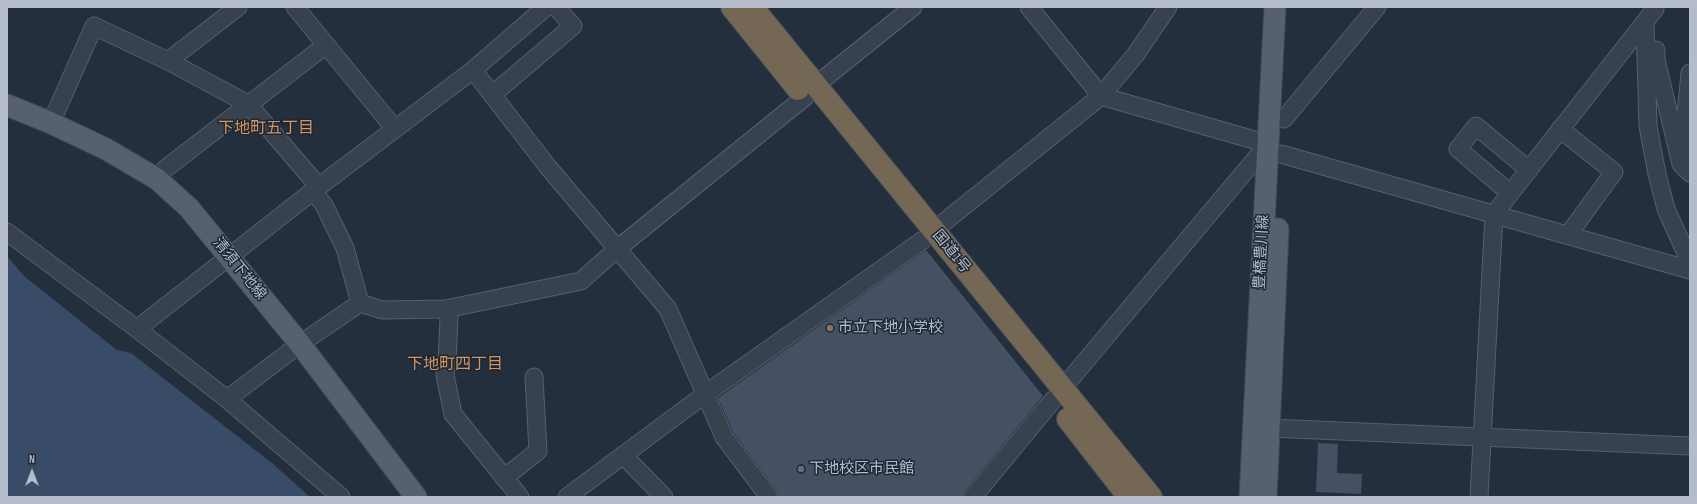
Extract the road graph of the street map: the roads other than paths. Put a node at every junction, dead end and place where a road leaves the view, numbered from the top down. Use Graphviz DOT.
graph roads {
  1 [pos="238,7"];
  2 [pos="295,7"];
  3 [pos="546,7"];
  4 [pos="556,7"];
  5 [pos="732,7"];
  6 [pos="752,7"];
  7 [pos="913,7"];
  8 [pos="1029,7"];
  9 [pos="1168,7"];
  10 [pos="1275,7"];
  11 [pos="1289,7"];
  12 [pos="1377,7"];
  13 [pos="1656,8"];
  14 [pos="1645,23"];
  15 [pos="326,45"];
  16 [pos="168,61"];
  17 [pos="473,70"];
  18 [pos="1690,73"];
  19 [pos="810,91"];
  20 [pos="492,95"];
  21 [pos="1101,96"];
  22 [pos="248,104"];
  23 [pos="7,105"];
  24 [pos="1284,119"];
  25 [pos="51,123"];
  26 [pos="395,129"];
  27 [pos="1560,129"];
  28 [pos="1274,149"];
  29 [pos="1690,162"];
  30 [pos="1529,170"];
  31 [pos="1690,173"];
  32 [pos="157,179"];
  33 [pos="316,189"];
  34 [pos="1510,193"];
  35 [pos="1494,214"];
  36 [pos="7,232"];
  37 [pos="928,235"];
  38 [pos="1568,235"];
  39 [pos="617,249"];
  40 [pos="230,258"];
  41 [pos="1690,262"];
  42 [pos="1690,270"];
  43 [pos="360,303"];
  44 [pos="446,309"];
  45 [pos="137,329"];
  46 [pos="300,344"];
  47 [pos="534,377"];
  48 [pos="1057,394"];
  49 [pos="704,395"];
  50 [pos="226,399"];
  51 [pos="1270,428"];
  52 [pos="1482,437"];
  53 [pos="1690,446"];
  54 [pos="623,455"];
  55 [pos="504,478"];
  56 [pos="341,497"];
  57 [pos="416,497"];
  58 [pos="520,497"];
  59 [pos="567,497"];
  60 [pos="664,497"];
  61 [pos="769,497"];
  62 [pos="973,497"];
  63 [pos="1129,497"];
  64 [pos="1151,497"];
  65 [pos="1250,497"];
  66 [pos="1266,497"];
  67 [pos="1479,497"];
  1 -- 16 [label="street"];
  2 -- 15 [label="street"];
  3 -- 17 [label="street"];
  4 -- 20 [label="street"];
  5 -- 19 [label="highway, 国道1号"];
  6 -- 19 [label="highway, 国道1号"];
  7 -- 19 [label="street"];
  8 -- 21 [label="street"];
  9 -- 21 [label="street"];
  10 -- 28 [label="main road, 豊橋豊川線"];
  11 -- 24 [label="main road, 豊橋豊川線"];
  12 -- 24 [label="street"];
  13 -- 14 [label="street"];
  13 -- 31 [label="street"];
  14 -- 27 [label="street"];
  14 -- 41 [label="street"];
  15 -- 22 [label="street"];
  15 -- 26 [label="street"];
  16 -- 22 [label="street"];
  16 -- 25 [label="street"];
  17 -- 20 [label="street"];
  17 -- 26 [label="street"];
  18 -- 29 [label="street"];
  19 -- 37 [label="highway, 国道1号"];
  19 -- 39 [label="street"];
  20 -- 39 [label="street"];
  21 -- 28 [label="street"];
  21 -- 37 [label="street"];
  22 -- 32 [label="street"];
  22 -- 33 [label="street"];
  23 -- 25 [label="main road, 清須下地線"];
  24 -- 28 [label="main road, 豊橋豊川線"];
  25 -- 32 [label="main road, 清須下地線"];
  26 -- 33 [label="street"];
  27 -- 30 [label="street"];
  27 -- 38 [label="street"];
  28 -- 35 [label="street"];
  28 -- 48 [label="street"];
  28 -- 51 [label="main road, 豊橋豊川線"];
  28 -- 65 [label="main road, 豊橋豊川線"];
  30 -- 34 [label="street"];
  30 -- 34 [label="street"];
  32 -- 40 [label="main road, 清須下地線"];
  33 -- 40 [label="street"];
  33 -- 43 [label="street"];
  34 -- 35 [label="street"];
  35 -- 38 [label="street"];
  35 -- 52 [label="street"];
  36 -- 45 [label="street"];
  37 -- 48 [label="highway, 国道1号"];
  37 -- 49 [label="street"];
  38 -- 42 [label="street"];
  39 -- 44 [label="street"];
  39 -- 49 [label="street"];
  40 -- 45 [label="street"];
  40 -- 46 [label="main road, 清須下地線"];
  43 -- 44 [label="street"];
  43 -- 46 [label="street"];
  44 -- 55 [label="street"];
  45 -- 50 [label="street"];
  46 -- 50 [label="street"];
  46 -- 57 [label="main road, 清須下地線"];
  47 -- 55 [label="street"];
  48 -- 62 [label="street"];
  48 -- 63 [label="highway, 国道1号"];
  48 -- 64 [label="highway, 国道1号"];
  49 -- 54 [label="street"];
  49 -- 61 [label="street"];
  50 -- 56 [label="street"];
  51 -- 52 [label="street"];
  51 -- 66 [label="main road, 豊橋豊川線"];
  52 -- 53 [label="street"];
  52 -- 67 [label="street"];
  54 -- 59 [label="street"];
  54 -- 60 [label="street"];
  55 -- 58 [label="street"];
}
